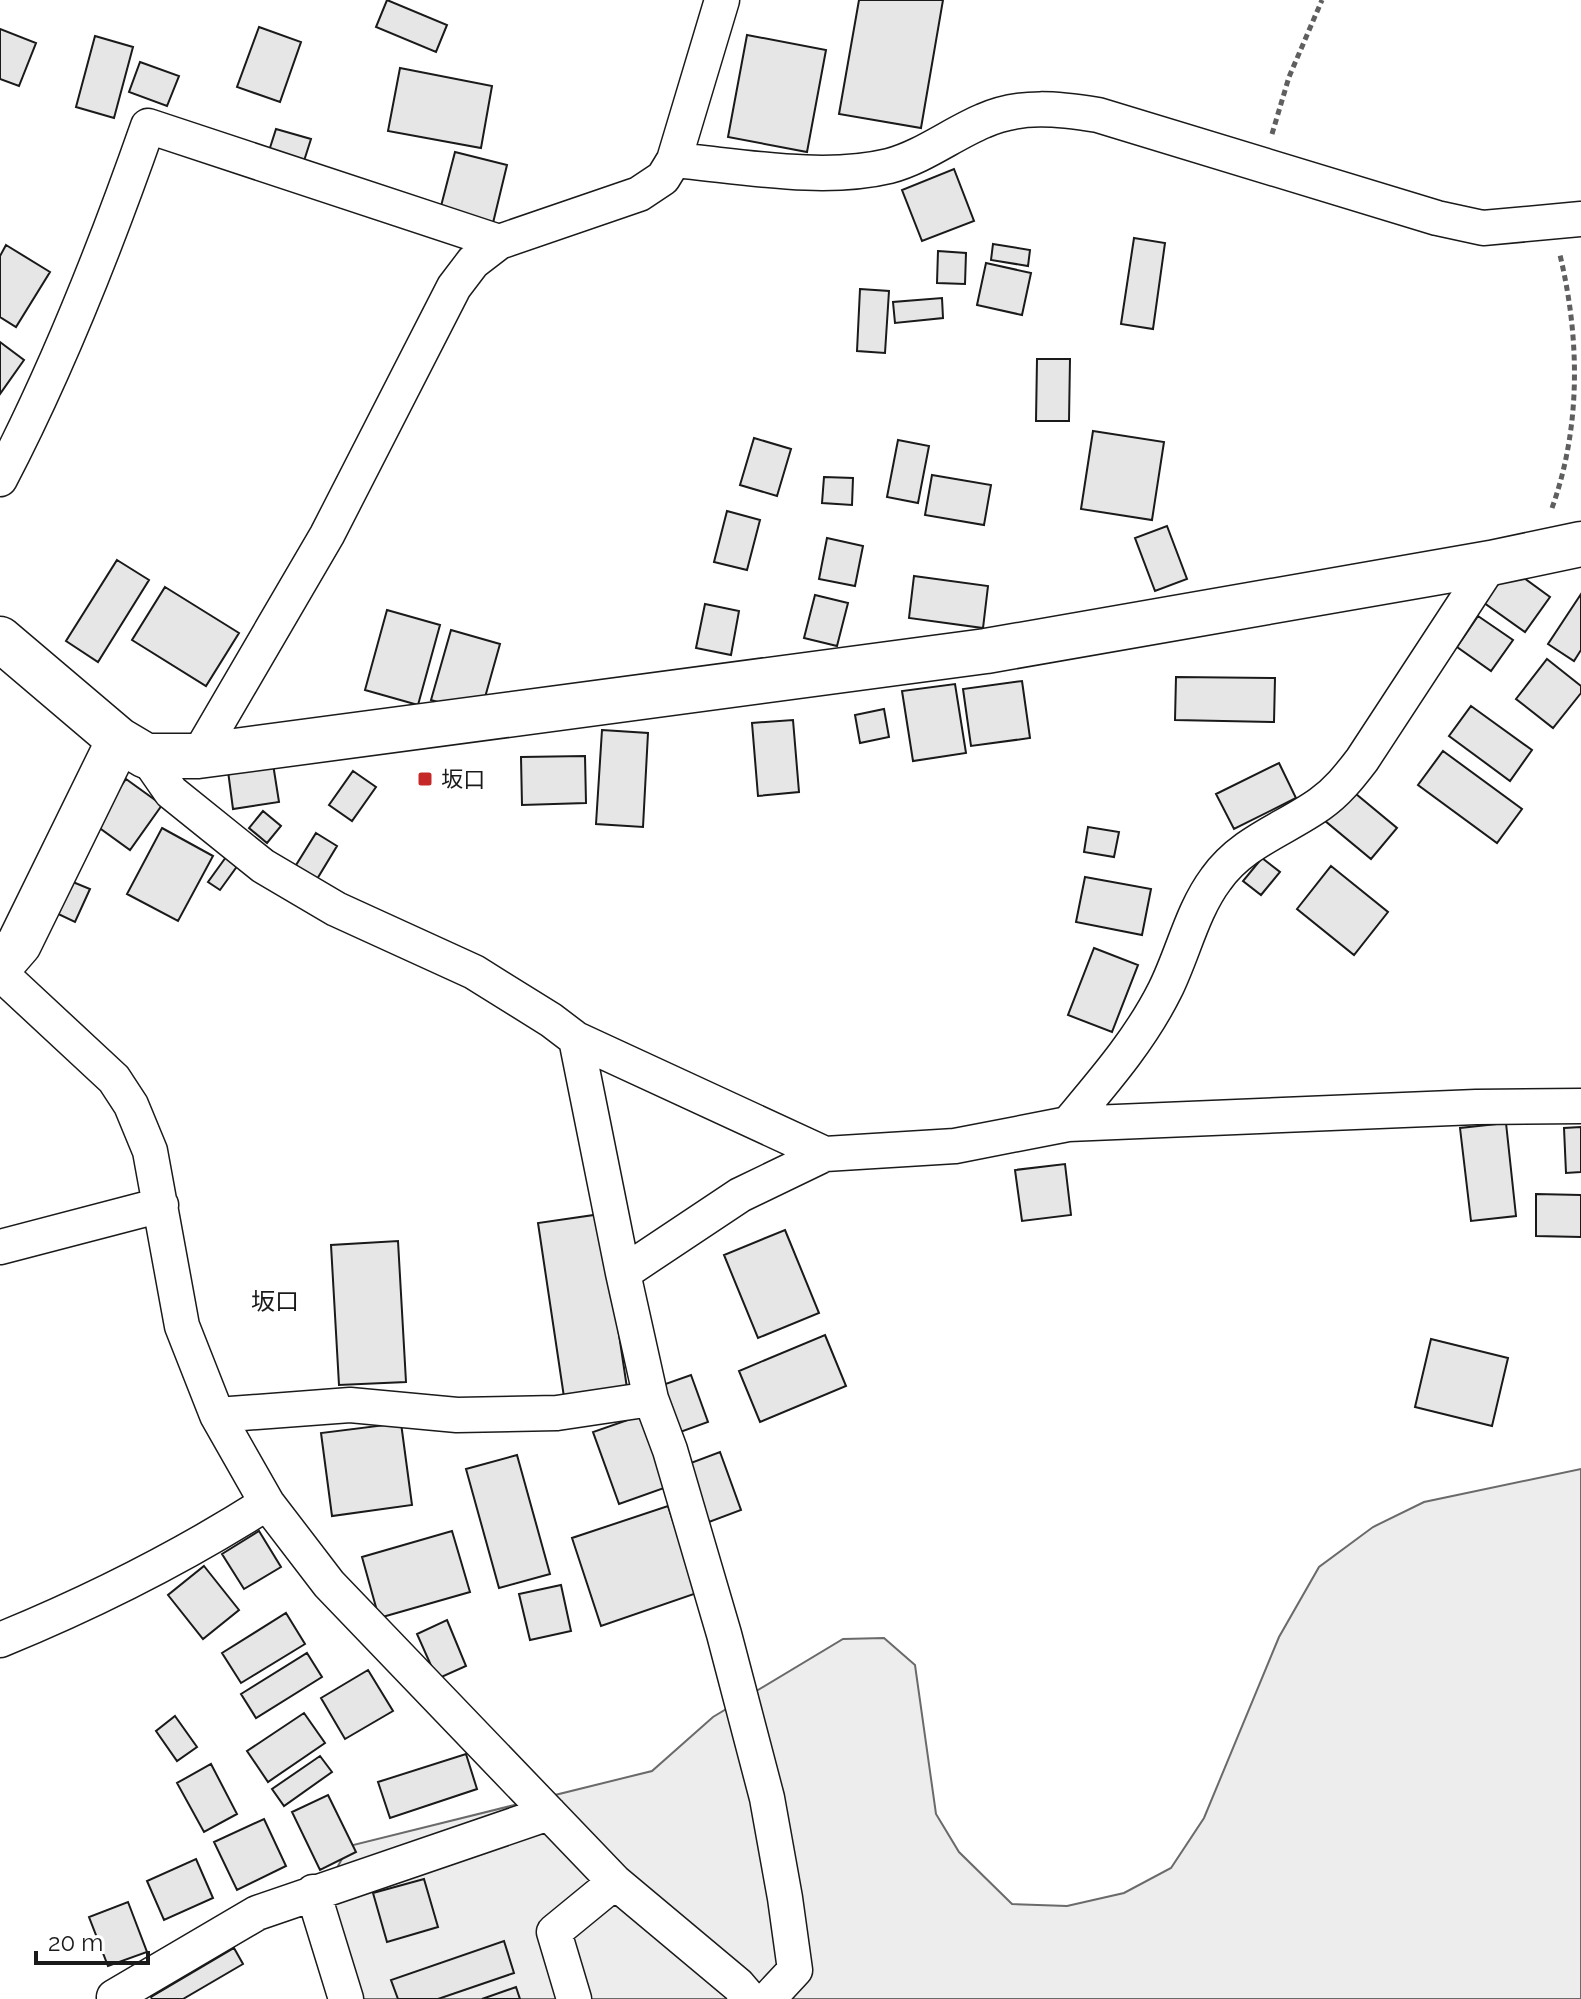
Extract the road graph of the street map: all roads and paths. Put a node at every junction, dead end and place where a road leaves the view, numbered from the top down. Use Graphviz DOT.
graph roads {
  1 [pos="722,0"];
  2 [pos="1322,0"];
  3 [pos="674,160"];
  4 [pos="1263,165"];
  5 [pos="1567,221"];
  6 [pos="499,242"];
  7 [pos="0,479"];
  8 [pos="1581,544"];
  9 [pos="1533,555"];
  10 [pos="1491,563"];
  11 [pos="0,639"];
  12 [pos="132,748"];
  13 [pos="198,756"];
  14 [pos="0,966"];
  15 [pos="0,973"];
  16 [pos="576,1039"];
  17 [pos="1581,1106"];
  18 [pos="1068,1124"];
  19 [pos="825,1154"];
  20 [pos="161,1205"];
  21 [pos="0,1247"];
  22 [pos="623,1273"];
  23 [pos="651,1399"];
  24 [pos="217,1415"];
  25 [pos="267,1503"];
  26 [pos="0,1640"];
  27 [pos="549,1813"];
  28 [pos="615,1882"];
  29 [pos="313,1892"];
  30 [pos="115,1999"];
  31 [pos="346,1999"];
  32 [pos="574,1999"];
  33 [pos="750,1999"];
  34 [pos="768,1999"];
  1 -- 3 [label="street"];
  2 -- 4 [label="path"];
  3 -- 4 [label="street"];
  3 -- 6 [label="street"];
  4 -- 5 [label="street"];
  5 -- 9 [label="path"];
  6 -- 7 [label="street"];
  6 -- 13 [label="street"];
  8 -- 9 [label="street"];
  9 -- 10 [label="street"];
  10 -- 13 [label="street"];
  10 -- 18 [label="street"];
  11 -- 12 [label="street"];
  12 -- 13 [label="street"];
  12 -- 14 [label="street"];
  12 -- 16 [label="street"];
  15 -- 20 [label="street"];
  16 -- 19 [label="street"];
  16 -- 22 [label="street"];
  17 -- 18 [label="street"];
  18 -- 19 [label="street"];
  19 -- 22 [label="street"];
  20 -- 21 [label="street"];
  20 -- 24 [label="street"];
  22 -- 23 [label="street"];
  23 -- 24 [label="street"];
  23 -- 34 [label="street"];
  24 -- 25 [label="street"];
  25 -- 26 [label="street"];
  25 -- 27 [label="street"];
  27 -- 28 [label="street"];
  27 -- 29 [label="street"];
  28 -- 32 [label="street"];
  28 -- 33 [label="street"];
  29 -- 30 [label="street"];
  29 -- 31 [label="street"];
}
